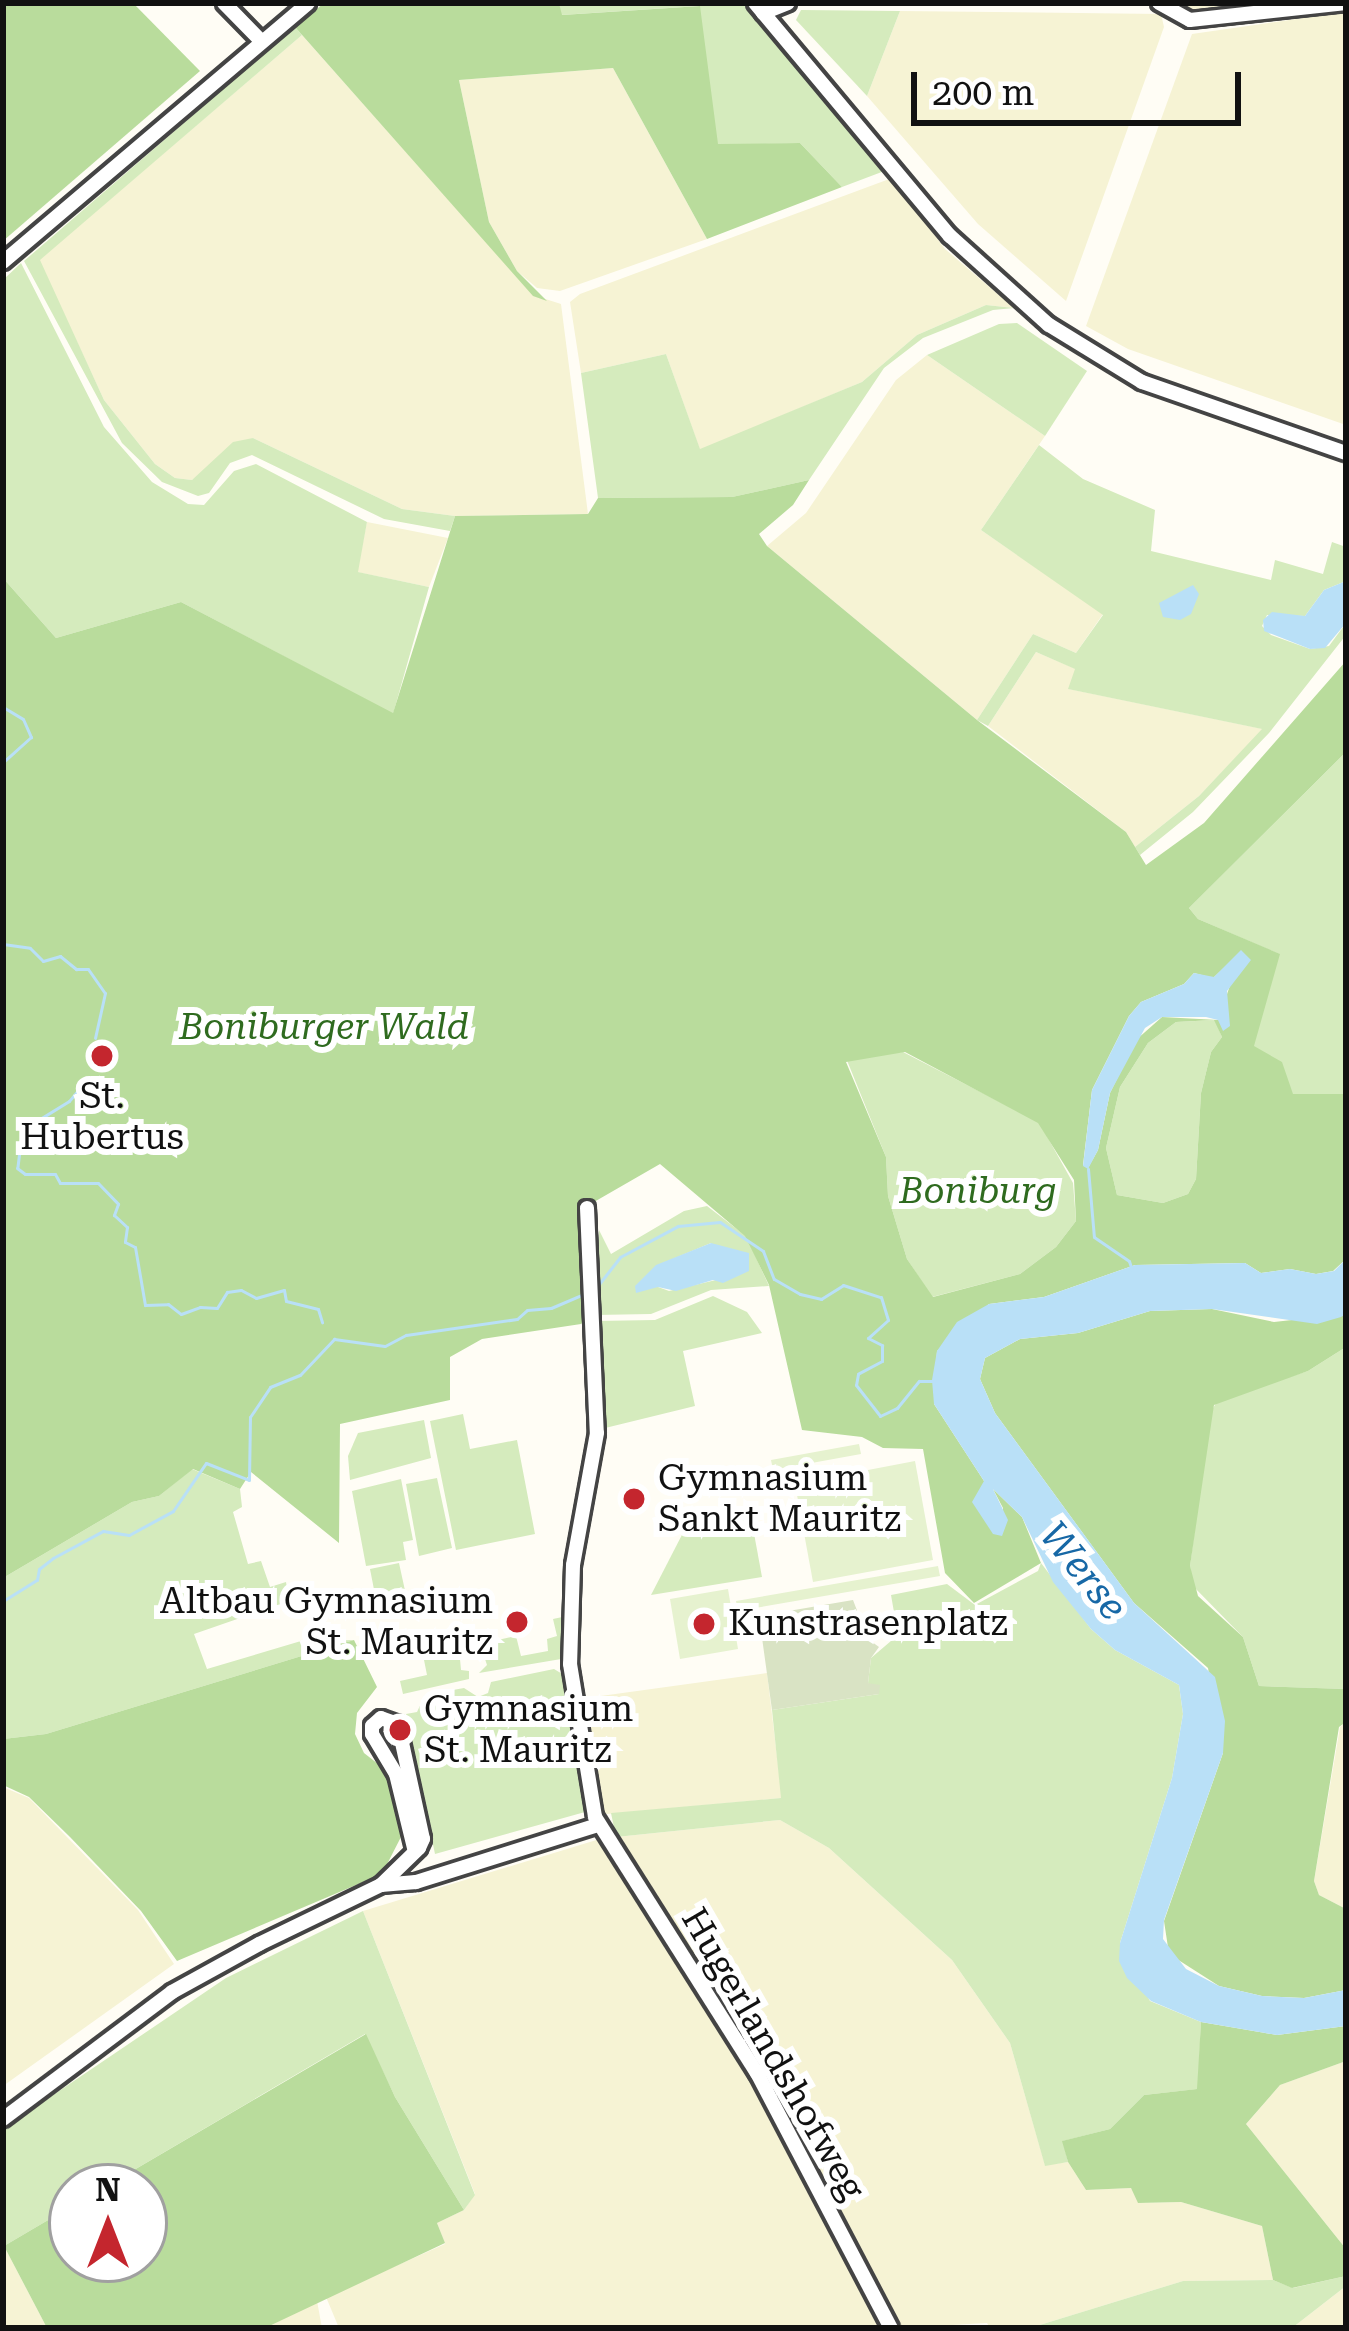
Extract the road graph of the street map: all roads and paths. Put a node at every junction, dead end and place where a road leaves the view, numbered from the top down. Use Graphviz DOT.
graph roads {
  1 [pos="224,3"];
  2 [pos="308,3"];
  3 [pos="788,3"];
  4 [pos="1159,3"];
  5 [pos="1346,3"];
  6 [pos="759,8"];
  7 [pos="262,42"];
  8 [pos="3,262"];
  9 [pos="1346,452"];
  10 [pos="587,1208"];
  11 [pos="596,1821"];
  12 [pos="415,1852"];
  13 [pos="381,1885"];
  14 [pos="3,2119"];
  15 [pos="891,2328"];
  1 -- 7 [label="street"];
  2 -- 7 [label="street"];
  3 -- 6 [label="street"];
  4 -- 5 [label="street"];
  6 -- 9 [label="street"];
  7 -- 8 [label="street"];
  10 -- 11 [label="street"];
  11 -- 13 [label="street"];
  11 -- 15 [label="street, Hugerlandshofweg"];
  12 -- 12 [label="street"];
  12 -- 13 [label="street"];
  13 -- 14 [label="street"];
}
